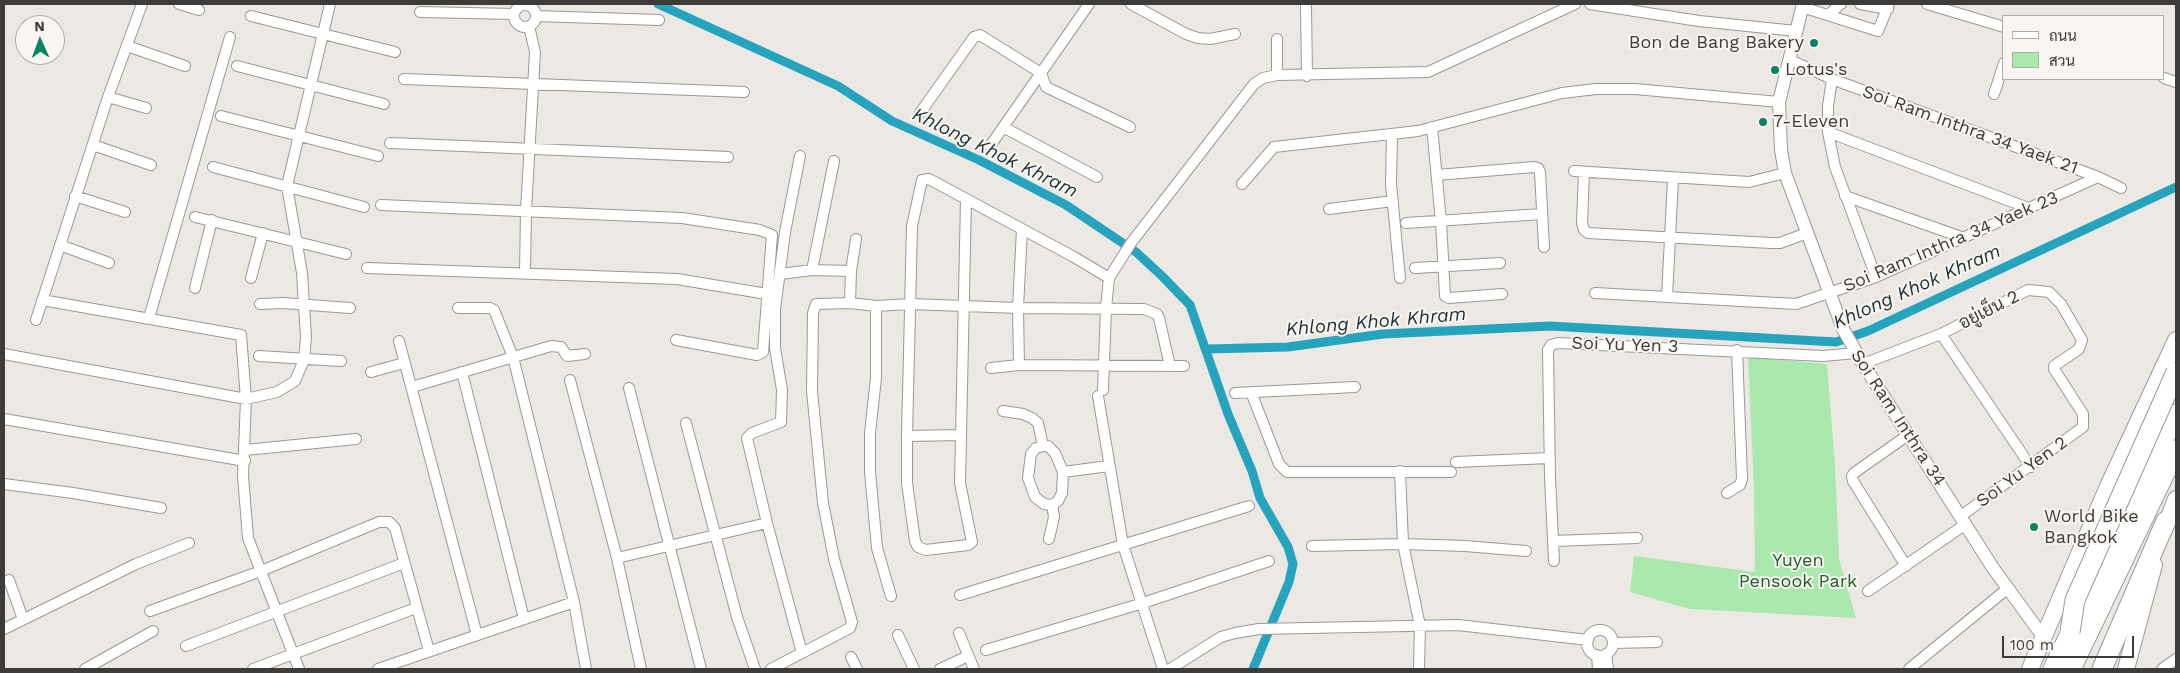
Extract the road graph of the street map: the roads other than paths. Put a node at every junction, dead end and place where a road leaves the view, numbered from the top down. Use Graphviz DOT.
graph roads {
  1 [pos="142,4"];
  2 [pos="179,4"];
  3 [pos="330,4"];
  4 [pos="1089,4"];
  5 [pos="1131,4"];
  6 [pos="1574,4"];
  7 [pos="1590,4"];
  8 [pos="1841,4"];
  9 [pos="1860,4"];
  10 [pos="1927,4"];
  11 [pos="1803,5"];
  12 [pos="1306,6"];
  13 [pos="1888,6"];
  14 [pos="516,8"];
  15 [pos="199,10"];
  16 [pos="420,12"];
  17 [pos="1828,15"];
  18 [pos="251,16"];
  19 [pos="536,16"];
  20 [pos="659,20"];
  21 [pos="529,26"];
  22 [pos="2002,26"];
  23 [pos="1796,31"];
  24 [pos="322,34"];
  25 [pos="1236,34"];
  26 [pos="230,37"];
  27 [pos="1277,38"];
  28 [pos="127,46"];
  29 [pos="395,52"];
  30 [pos="1790,60"];
  31 [pos="185,66"];
  32 [pos="237,66"];
  33 [pos="2002,69"];
  34 [pos="1040,72"];
  35 [pos="1277,75"];
  36 [pos="1307,76"];
  37 [pos="404,79"];
  38 [pos="1832,79"];
  39 [pos="533,84"];
  40 [pos="309,85"];
  41 [pos="744,92"];
  42 [pos="1994,94"];
  43 [pos="108,97"];
  44 [pos="1780,102"];
  45 [pos="384,104"];
  46 [pos="146,108"];
  47 [pos="920,113"];
  48 [pos="221,116"];
  49 [pos="1003,127"];
  50 [pos="1130,127"];
  51 [pos="1432,127"];
  52 [pos="1828,132"];
  53 [pos="1392,134"];
  54 [pos="297,135"];
  55 [pos="390,143"];
  56 [pos="93,145"];
  57 [pos="990,146"];
  58 [pos="529,148"];
  59 [pos="378,156"];
  60 [pos="800,156"];
  61 [pos="728,157"];
  62 [pos="834,161"];
  63 [pos="151,165"];
  64 [pos="213,167"];
  65 [pos="1785,173"];
  66 [pos="1437,175"];
  67 [pos="1097,177"];
  68 [pos="2098,177"];
  69 [pos="1673,179"];
  70 [pos="1242,184"];
  71 [pos="286,186"];
  72 [pos="2121,188"];
  73 [pos="75,196"];
  74 [pos="1845,196"];
  75 [pos="966,199"];
  76 [pos="1394,201"];
  77 [pos="381,205"];
  78 [pos="364,207"];
  79 [pos="1330,209"];
  80 [pos="2031,209"];
  81 [pos="526,211"];
  82 [pos="125,212"];
  83 [pos="1542,214"];
  84 [pos="195,217"];
  85 [pos="212,220"];
  86 [pos="1441,221"];
  87 [pos="1406,223"];
  88 [pos="1022,229"];
  89 [pos="263,233"];
  90 [pos="1807,233"];
  91 [pos="1670,238"];
  92 [pos="1964,238"];
  93 [pos="856,239"];
  94 [pos="296,241"];
  95 [pos="60,245"];
  96 [pos="1544,247"];
  97 [pos="346,254"];
  98 [pos="109,263"];
  99 [pos="1500,263"];
  100 [pos="1443,267"];
  101 [pos="367,268"];
  102 [pos="1415,268"];
  103 [pos="812,270"];
  104 [pos="851,271"];
  105 [pos="525,273"];
  106 [pos="780,274"];
  107 [pos="1876,277"];
  108 [pos="252,278"];
  109 [pos="1109,278"];
  110 [pos="1400,278"];
  111 [pos="195,288"];
  112 [pos="1595,293"];
  113 [pos="767,294"];
  114 [pos="1502,294"];
  115 [pos="1831,294"];
  116 [pos="1667,296"];
  117 [pos="42,300"];
  118 [pos="850,303"];
  119 [pos="260,304"];
  120 [pos="303,304"];
  121 [pos="910,304"];
  122 [pos="963,305"];
  123 [pos="876,306"];
  124 [pos="350,308"];
  125 [pos="458,308"];
  126 [pos="1018,308"];
  127 [pos="1106,308"];
  128 [pos="149,318"];
  129 [pos="36,320"];
  130 [pos="1941,334"];
  131 [pos="676,340"];
  132 [pos="2176,340"];
  133 [pos="399,341"];
  134 [pos="1853,349"];
  135 [pos="1737,350"];
  136 [pos="585,354"];
  137 [pos="259,356"];
  138 [pos="4,357"];
  139 [pos="513,357"];
  140 [pos="304,360"];
  141 [pos="341,361"];
  142 [pos="404,363"];
  143 [pos="1019,364"];
  144 [pos="1863,364"];
  145 [pos="2172,364"];
  146 [pos="1105,366"];
  147 [pos="1170,366"];
  148 [pos="1184,366"];
  149 [pos="991,368"];
  150 [pos="371,372"];
  151 [pos="462,372"];
  152 [pos="570,380"];
  153 [pos="412,387"];
  154 [pos="1355,387"];
  155 [pos="629,388"];
  156 [pos="1251,392"];
  157 [pos="2176,392"];
  158 [pos="1235,393"];
  159 [pos="246,400"];
  160 [pos="1003,411"];
  161 [pos="2176,414"];
  162 [pos="4,419"];
  163 [pos="686,423"];
  164 [pos="2083,427"];
  165 [pos="960,435"];
  166 [pos="907,436"];
  167 [pos="1908,436"];
  168 [pos="356,439"];
  169 [pos="1043,446"];
  170 [pos="2176,450"];
  171 [pos="245,456"];
  172 [pos="1550,458"];
  173 [pos="1456,462"];
  174 [pos="1109,466"];
  175 [pos="2031,466"];
  176 [pos="1400,471"];
  177 [pos="1064,472"];
  178 [pos="1451,472"];
  179 [pos="4,484"];
  180 [pos="1727,493"];
  181 [pos="2176,499"];
  182 [pos="1052,505"];
  183 [pos="1249,506"];
  184 [pos="161,508"];
  185 [pos="1963,520"];
  186 [pos="2166,521"];
  187 [pos="767,524"];
  188 [pos="715,536"];
  189 [pos="1637,538"];
  190 [pos="1048,539"];
  191 [pos="1553,541"];
  192 [pos="189,543"];
  193 [pos="1403,544"];
  194 [pos="1123,545"];
  195 [pos="1312,546"];
  196 [pos="668,547"];
  197 [pos="1526,552"];
  198 [pos="617,558"];
  199 [pos="1269,561"];
  200 [pos="1554,561"];
  201 [pos="404,563"];
  202 [pos="1906,566"];
  203 [pos="260,571"];
  204 [pos="9,580"];
  205 [pos="2007,589"];
  206 [pos="1868,591"];
  207 [pos="960,595"];
  208 [pos="891,596"];
  209 [pos="574,602"];
  210 [pos="1143,603"];
  211 [pos="416,608"];
  212 [pos="150,610"];
  213 [pos="277,612"];
  214 [pos="23,619"];
  215 [pos="524,619"];
  216 [pos="1420,626"];
  217 [pos="4,629"];
  218 [pos="154,632"];
  219 [pos="2070,632"];
  220 [pos="960,633"];
  221 [pos="477,635"];
  222 [pos="898,635"];
  223 [pos="2044,638"];
  224 [pos="1588,640"];
  225 [pos="1658,642"];
  226 [pos="1613,643"];
  227 [pos="186,646"];
  228 [pos="986,650"];
  229 [pos="429,651"];
  230 [pos="802,653"];
  231 [pos="292,654"];
  232 [pos="1602,655"];
  233 [pos="968,656"];
  234 [pos="851,657"];
  235 [pos="2176,659"];
  236 [pos="1922,665"];
  237 [pos="85,669"];
  238 [pos="252,669"];
  239 [pos="299,669"];
  240 [pos="378,669"];
  241 [pos="586,669"];
  242 [pos="641,669"];
  243 [pos="701,669"];
  244 [pos="754,669"];
  245 [pos="771,669"];
  246 [pos="858,669"];
  247 [pos="914,669"];
  248 [pos="940,669"];
  249 [pos="974,669"];
  250 [pos="1163,669"];
  251 [pos="1170,669"];
  252 [pos="1419,669"];
  253 [pos="1598,669"];
  254 [pos="1608,669"];
  255 [pos="1909,669"];
  256 [pos="2030,669"];
  257 [pos="2053,669"];
  258 [pos="2071,669"];
  259 [pos="2102,669"];
  260 [pos="2126,669"];
  261 [pos="2162,669"];
  1 -- 28 [label="street"];
  2 -- 15 [label="street"];
  3 -- 24 [label="street"];
  4 -- 34 [label="street"];
  5 -- 25 [label="street"];
  6 -- 36 [label="street"];
  7 -- 23 [label="street"];
  8 -- 17 [label="street"];
  9 -- 13 [label="street"];
  10 -- 22 [label="street"];
  11 -- 17 [label="street"];
  11 -- 23 [label="street, Soi Ram Inthra 34"];
  12 -- 36 [label="street"];
  13 -- 17 [label="street"];
  14 -- 16 [label="street"];
  14 -- 19 [label="street"];
  14 -- 21 [label="street"];
  18 -- 24 [label="street"];
  19 -- 20 [label="street"];
  19 -- 21 [label="street"];
  21 -- 39 [label="street"];
  23 -- 30 [label="street, Soi Ram Inthra 34"];
  24 -- 29 [label="street"];
  24 -- 40 [label="street"];
  26 -- 128 [label="street"];
  27 -- 35 [label="street"];
  28 -- 31 [label="street"];
  28 -- 43 [label="street"];
  30 -- 38 [label="street, Soi Ram Inthra 34 Yaek 21"];
  30 -- 44 [label="street, Soi Ram Inthra 34"];
  32 -- 40 [label="street"];
  33 -- 42 [label="street"];
  34 -- 47 [label="street"];
  34 -- 49 [label="street"];
  34 -- 50 [label="street"];
  35 -- 36 [label="street"];
  35 -- 109 [label="street"];
  37 -- 39 [label="street"];
  38 -- 52 [label="street"];
  38 -- 68 [label="street, Soi Ram Inthra 34 Yaek 21"];
  39 -- 41 [label="street"];
  39 -- 58 [label="street"];
  40 -- 45 [label="street"];
  40 -- 54 [label="street"];
  43 -- 46 [label="street"];
  43 -- 56 [label="street"];
  44 -- 51 [label="street"];
  44 -- 65 [label="street, Soi Ram Inthra 34"];
  48 -- 54 [label="street"];
  49 -- 57 [label="street"];
  49 -- 67 [label="street"];
  51 -- 53 [label="street"];
  51 -- 66 [label="street"];
  52 -- 74 [label="street"];
  52 -- 80 [label="street"];
  53 -- 70 [label="street"];
  53 -- 76 [label="street"];
  54 -- 59 [label="street"];
  54 -- 71 [label="street"];
  55 -- 58 [label="street"];
  56 -- 63 [label="street"];
  56 -- 73 [label="street"];
  58 -- 61 [label="street"];
  58 -- 81 [label="street"];
  60 -- 106 [label="street"];
  62 -- 103 [label="street"];
  64 -- 71 [label="street"];
  65 -- 69 [label="street"];
  65 -- 90 [label="street, Soi Ram Inthra 34"];
  66 -- 83 [label="street"];
  66 -- 86 [label="street"];
  68 -- 72 [label="street, Soi Ram Inthra 34 Yaek 21"];
  68 -- 80 [label="street, Soi Ram Inthra 34 Yaek 23"];
  69 -- 91 [label="street"];
  69 -- 91 [label="street"];
  71 -- 78 [label="street"];
  71 -- 94 [label="street"];
  73 -- 82 [label="street"];
  73 -- 95 [label="street"];
  74 -- 92 [label="street"];
  74 -- 107 [label="street"];
  75 -- 88 [label="street"];
  75 -- 121 [label="street"];
  75 -- 122 [label="street"];
  76 -- 79 [label="street"];
  76 -- 110 [label="street"];
  77 -- 81 [label="street"];
  80 -- 92 [label="street, Soi Ram Inthra 34 Yaek 23"];
  81 -- 105 [label="street"];
  81 -- 113 [label="street"];
  83 -- 86 [label="street"];
  83 -- 96 [label="street"];
  84 -- 85 [label="street"];
  85 -- 89 [label="street"];
  85 -- 111 [label="street"];
  86 -- 87 [label="street"];
  86 -- 100 [label="street"];
  88 -- 109 [label="street"];
  88 -- 126 [label="street"];
  89 -- 94 [label="street"];
  89 -- 108 [label="street"];
  90 -- 91 [label="street"];
  90 -- 115 [label="street, Soi Ram Inthra 34"];
  91 -- 116 [label="street"];
  92 -- 107 [label="street, Soi Ram Inthra 34 Yaek 23"];
  93 -- 104 [label="street"];
  94 -- 97 [label="street"];
  94 -- 120 [label="street"];
  95 -- 98 [label="street"];
  95 -- 117 [label="street"];
  99 -- 100 [label="street"];
  100 -- 102 [label="street"];
  100 -- 114 [label="street"];
  101 -- 105 [label="street"];
  103 -- 104 [label="street"];
  103 -- 106 [label="street"];
  104 -- 118 [label="street"];
  105 -- 113 [label="street"];
  106 -- 187 [label="street"];
  107 -- 115 [label="street, Soi Ram Inthra 34 Yaek 23"];
  109 -- 127 [label="street"];
  112 -- 116 [label="street, Soi Ram Inthra 34 Yaek 23"];
  113 -- 131 [label="street"];
  115 -- 116 [label="street, Soi Ram Inthra 34 Yaek 23"];
  115 -- 134 [label="street, Soi Ram Inthra 34"];
  117 -- 128 [label="street"];
  117 -- 129 [label="street"];
  118 -- 123 [label="street"];
  118 -- 230 [label="street"];
  119 -- 120 [label="street"];
  120 -- 124 [label="street"];
  120 -- 140 [label="street"];
  121 -- 122 [label="street"];
  121 -- 123 [label="street"];
  121 -- 166 [label="street"];
  122 -- 126 [label="street"];
  122 -- 165 [label="street"];
  123 -- 208 [label="street"];
  125 -- 139 [label="street"];
  126 -- 127 [label="street"];
  126 -- 143 [label="street"];
  127 -- 146 [label="street"];
  127 -- 147 [label="street"];
  128 -- 159 [label="street"];
  130 -- 144 [label="street"];
  130 -- 164 [label="street, อยู่เย็น 2"];
  130 -- 175 [label="street"];
  132 -- 145 [label="main road"];
  133 -- 142 [label="street"];
  134 -- 135 [label="street, Soi Yu Yen 3"];
  134 -- 144 [label="street, Soi Ram Inthra 34"];
  135 -- 172 [label="street, Soi Yu Yen 3"];
  135 -- 180 [label="street"];
  136 -- 139 [label="street"];
  137 -- 140 [label="street"];
  138 -- 159 [label="street"];
  139 -- 151 [label="street"];
  139 -- 209 [label="street"];
  140 -- 141 [label="street"];
  140 -- 159 [label="street"];
  142 -- 150 [label="street"];
  142 -- 153 [label="street"];
  143 -- 146 [label="street"];
  143 -- 149 [label="street"];
  144 -- 167 [label="street, Soi Ram Inthra 34"];
  145 -- 157 [label="main road"];
  145 -- 219 [label="highway, bridge"];
  145 -- 223 [label="main road"];
  146 -- 147 [label="street"];
  146 -- 174 [label="street"];
  147 -- 148 [label="street"];
  151 -- 153 [label="street"];
  151 -- 215 [label="street"];
  152 -- 198 [label="street"];
  153 -- 221 [label="street"];
  154 -- 156 [label="street"];
  155 -- 196 [label="street"];
  156 -- 158 [label="street"];
  156 -- 176 [label="street"];
  159 -- 171 [label="street"];
  160 -- 169 [label="street"];
  161 -- 219 [label="highway, bridge"];
  162 -- 171 [label="street"];
  163 -- 188 [label="street"];
  164 -- 175 [label="street, Soi Yu Yen 2"];
  165 -- 166 [label="street"];
  165 -- 166 [label="street"];
  167 -- 185 [label="street, Soi Ram Inthra 34"];
  167 -- 202 [label="street"];
  168 -- 171 [label="street"];
  169 -- 177 [label="street"];
  169 -- 182 [label="street"];
  170 -- 258 [label="highway"];
  171 -- 203 [label="street"];
  172 -- 173 [label="street"];
  172 -- 191 [label="street, Soi Yu Yen 3"];
  174 -- 177 [label="street"];
  174 -- 194 [label="street"];
  175 -- 185 [label="street, Soi Yu Yen 2"];
  176 -- 178 [label="street"];
  176 -- 193 [label="street"];
  177 -- 182 [label="street"];
  179 -- 184 [label="street"];
  181 -- 186 [label="main road"];
  182 -- 190 [label="street"];
  183 -- 194 [label="street"];
  185 -- 202 [label="street, Soi Yu Yen 2"];
  185 -- 205 [label="street, Soi Ram Inthra 34"];
  186 -- 259 [label="highway"];
  186 -- 260 [label="main road"];
  187 -- 188 [label="street"];
  187 -- 230 [label="street"];
  188 -- 196 [label="street"];
  188 -- 244 [label="street"];
  189 -- 191 [label="street"];
  191 -- 200 [label="street, Soi Yu Yen 3"];
  192 -- 214 [label="street"];
  193 -- 195 [label="street"];
  193 -- 197 [label="street"];
  193 -- 216 [label="street"];
  194 -- 207 [label="street"];
  194 -- 210 [label="street"];
  196 -- 198 [label="street"];
  196 -- 243 [label="street"];
  198 -- 242 [label="street"];
  199 -- 210 [label="street"];
  201 -- 203 [label="street"];
  201 -- 211 [label="street"];
  201 -- 213 [label="street"];
  202 -- 206 [label="street, Soi Yu Yen 2"];
  203 -- 212 [label="street"];
  203 -- 213 [label="street"];
  204 -- 214 [label="street"];
  205 -- 223 [label="street, Soi Ram Inthra 34"];
  205 -- 236 [label="street"];
  209 -- 215 [label="street"];
  209 -- 241 [label="street"];
  210 -- 228 [label="street"];
  210 -- 250 [label="street"];
  211 -- 229 [label="street"];
  211 -- 231 [label="street"];
  213 -- 227 [label="street"];
  213 -- 231 [label="street"];
  214 -- 217 [label="street"];
  215 -- 221 [label="street"];
  216 -- 224 [label="street"];
  216 -- 251 [label="street"];
  216 -- 252 [label="street"];
  218 -- 237 [label="street"];
  219 -- 257 [label="highway"];
  220 -- 233 [label="street"];
  221 -- 229 [label="street"];
  222 -- 247 [label="street"];
  223 -- 256 [label="main road"];
  224 -- 226 [label="street"];
  224 -- 232 [label="street"];
  225 -- 226 [label="street"];
  226 -- 232 [label="street"];
  229 -- 240 [label="street"];
  230 -- 245 [label="street"];
  231 -- 238 [label="street"];
  231 -- 239 [label="street"];
  232 -- 253 [label="street"];
  232 -- 254 [label="street"];
  233 -- 248 [label="street"];
  233 -- 249 [label="street"];
  234 -- 246 [label="street"];
  235 -- 261 [label="street"];
  236 -- 255 [label="street"];
}
